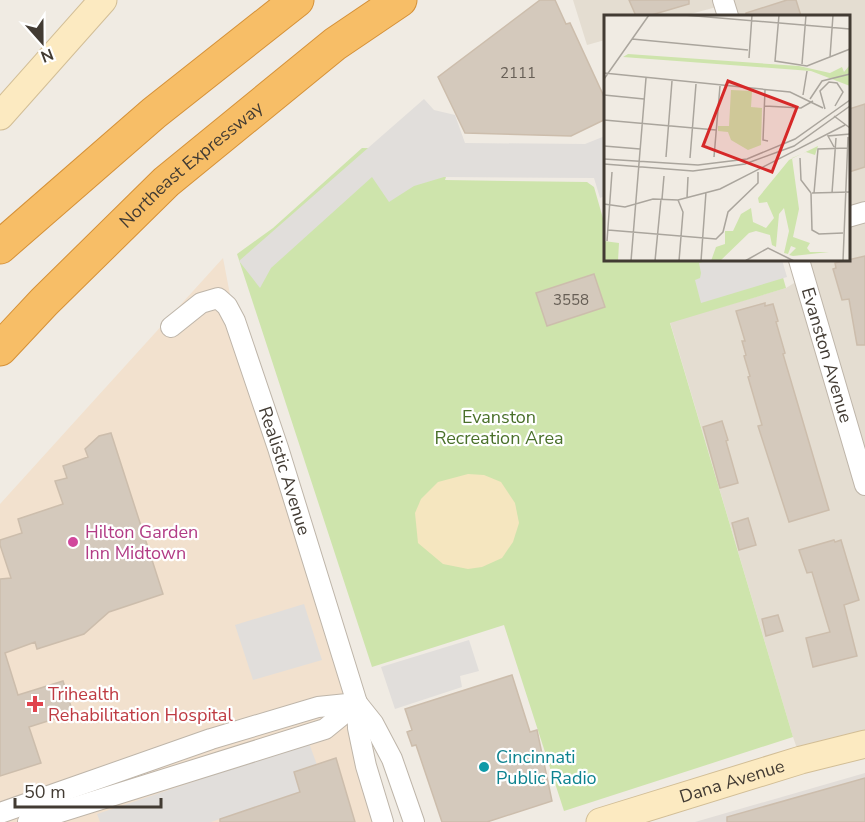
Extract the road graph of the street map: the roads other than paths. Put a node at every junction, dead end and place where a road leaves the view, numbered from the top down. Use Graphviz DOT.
graph roads {
  1 [pos="103,0"];
  2 [pos="297,0"];
  3 [pos="400,0"];
  4 [pos="723,0"];
  5 [pos="728,15"];
  6 [pos="0,116"];
  7 [pos="865,212"];
  8 [pos="850,217"];
  9 [pos="0,247"];
  10 [pos="799,261"];
  11 [pos="171,327"];
  12 [pos="2,351"];
  13 [pos="865,485"];
  14 [pos="357,703"];
  15 [pos="865,744"];
  16 [pos="0,813"];
  17 [pos="28,822"];
  18 [pos="384,822"];
  19 [pos="414,822"];
  20 [pos="600,822"];
  1 -- 6 [label="street"];
  2 -- 9 [label="highway"];
  3 -- 12 [label="highway, Northeast Expressway"];
  4 -- 5 [label="street"];
  7 -- 8 [label="street"];
  10 -- 13 [label="street, Evanston Avenue"];
  11 -- 14 [label="street, Realistic Avenue"];
  14 -- 16 [label="street"];
  14 -- 17 [label="street"];
  14 -- 18 [label="street, Realistic Avenue"];
  14 -- 19 [label="street, Realistic Avenue"];
  15 -- 20 [label="street, Dana Avenue"];
}
